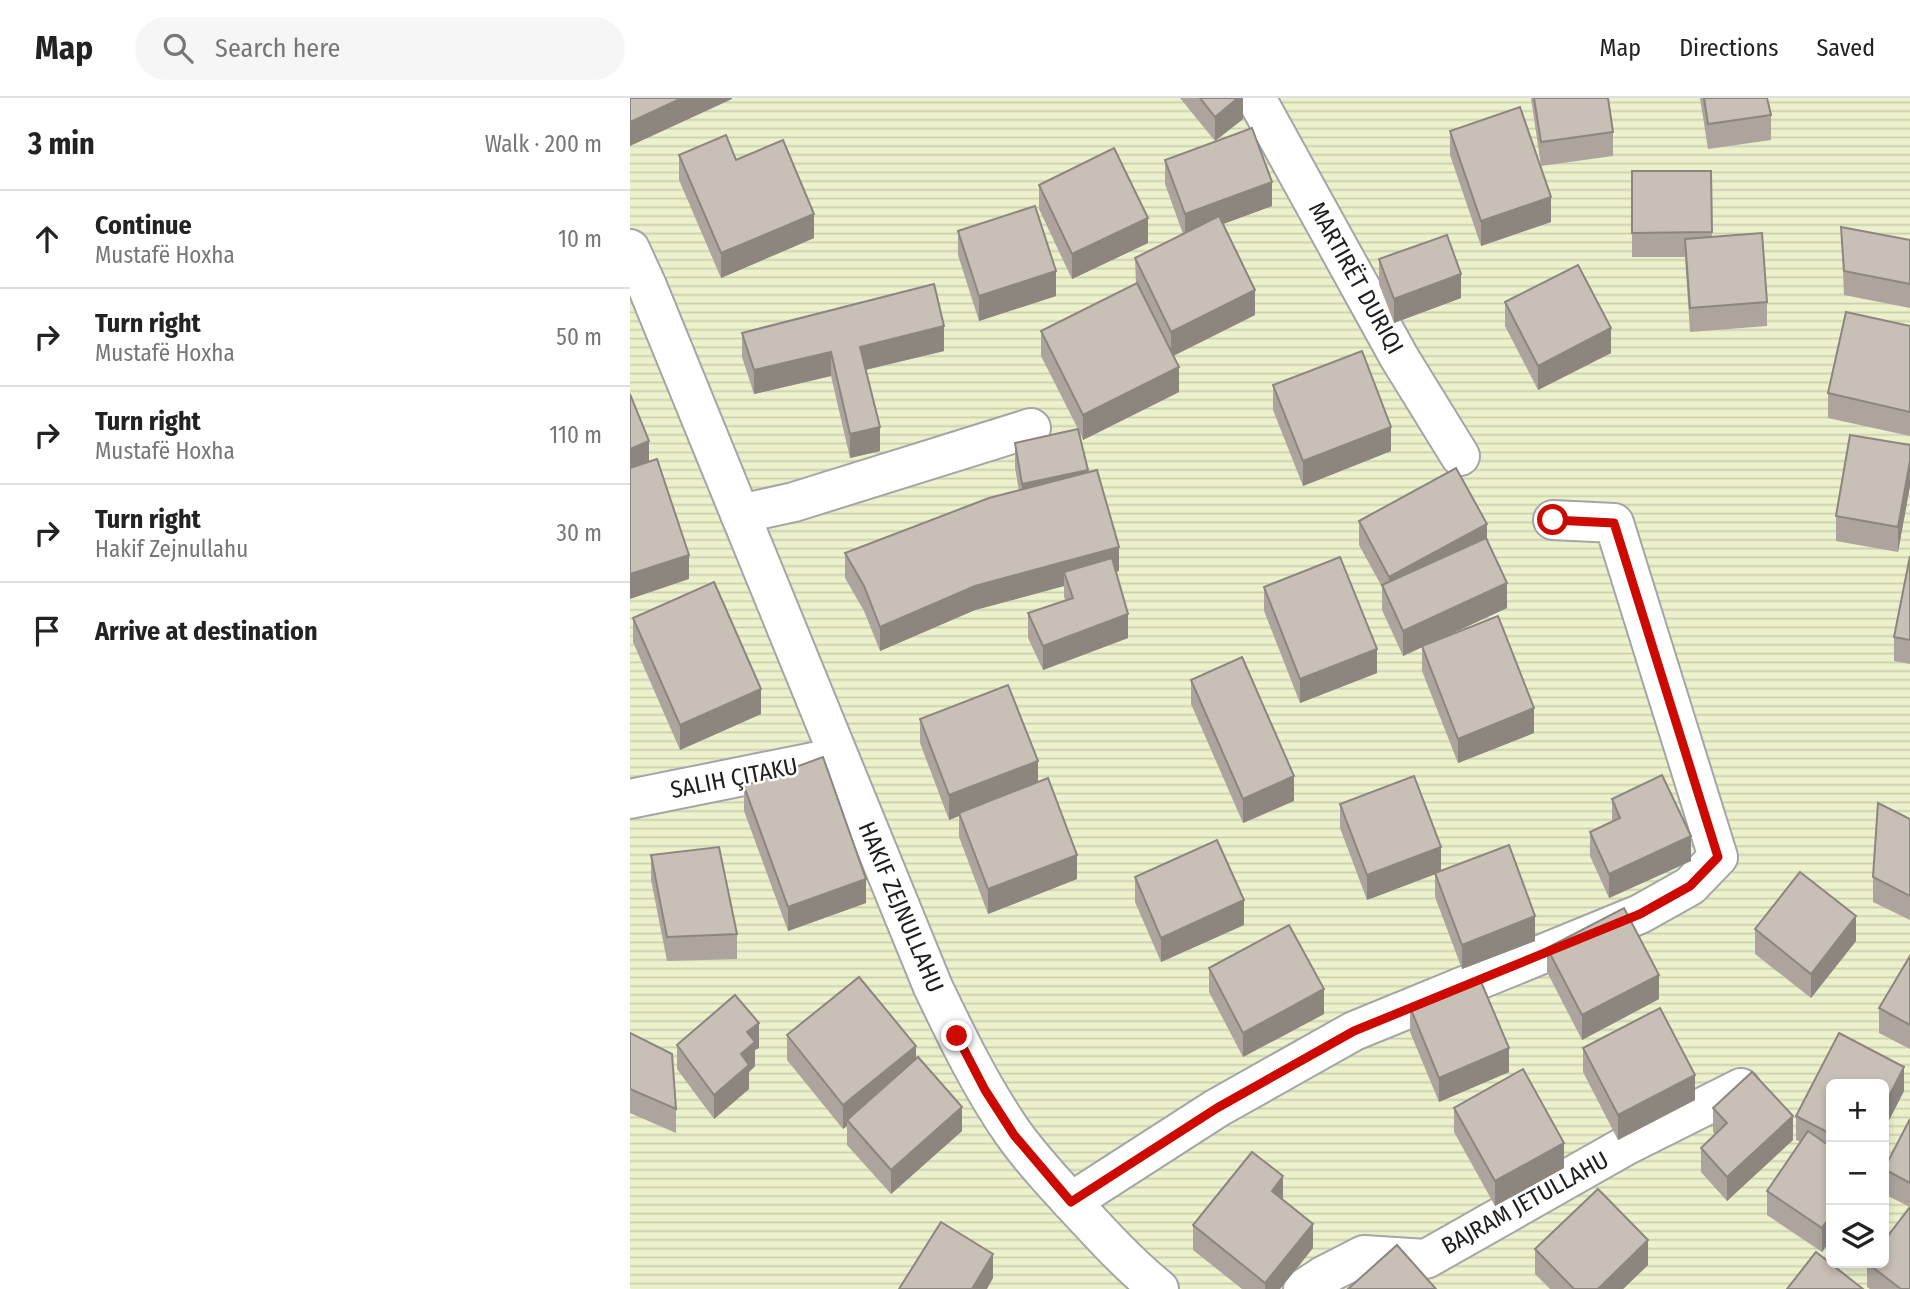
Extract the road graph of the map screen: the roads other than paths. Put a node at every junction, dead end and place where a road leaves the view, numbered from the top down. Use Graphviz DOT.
graph roads {
  1 [pos="1256,98"];
  2 [pos="630,249"];
  3 [pos="1031,428"];
  4 [pos="1460,456"];
  5 [pos="740,514"];
  6 [pos="1553,520"];
  7 [pos="838,757"];
  8 [pos="630,799"];
  9 [pos="1741,1088"];
  10 [pos="1071,1202"];
  11 [pos="1159,1289"];
  12 [pos="1303,1289"];
  1 -- 4 [label="street, MARTIRËT DURIQI"];
  2 -- 5 [label="street, HAKIF ZEJNULLAHU"];
  3 -- 5 [label="street"];
  5 -- 7 [label="street, HAKIF ZEJNULLAHU"];
  6 -- 10 [label="street"];
  7 -- 8 [label="street, SALIH ÇITAKU"];
  7 -- 10 [label="street, HAKIF ZEJNULLAHU"];
  9 -- 12 [label="street, BAJRAM JETULLAHU"];
  10 -- 11 [label="street, HAKIF ZEJNULLAHU"];
}
